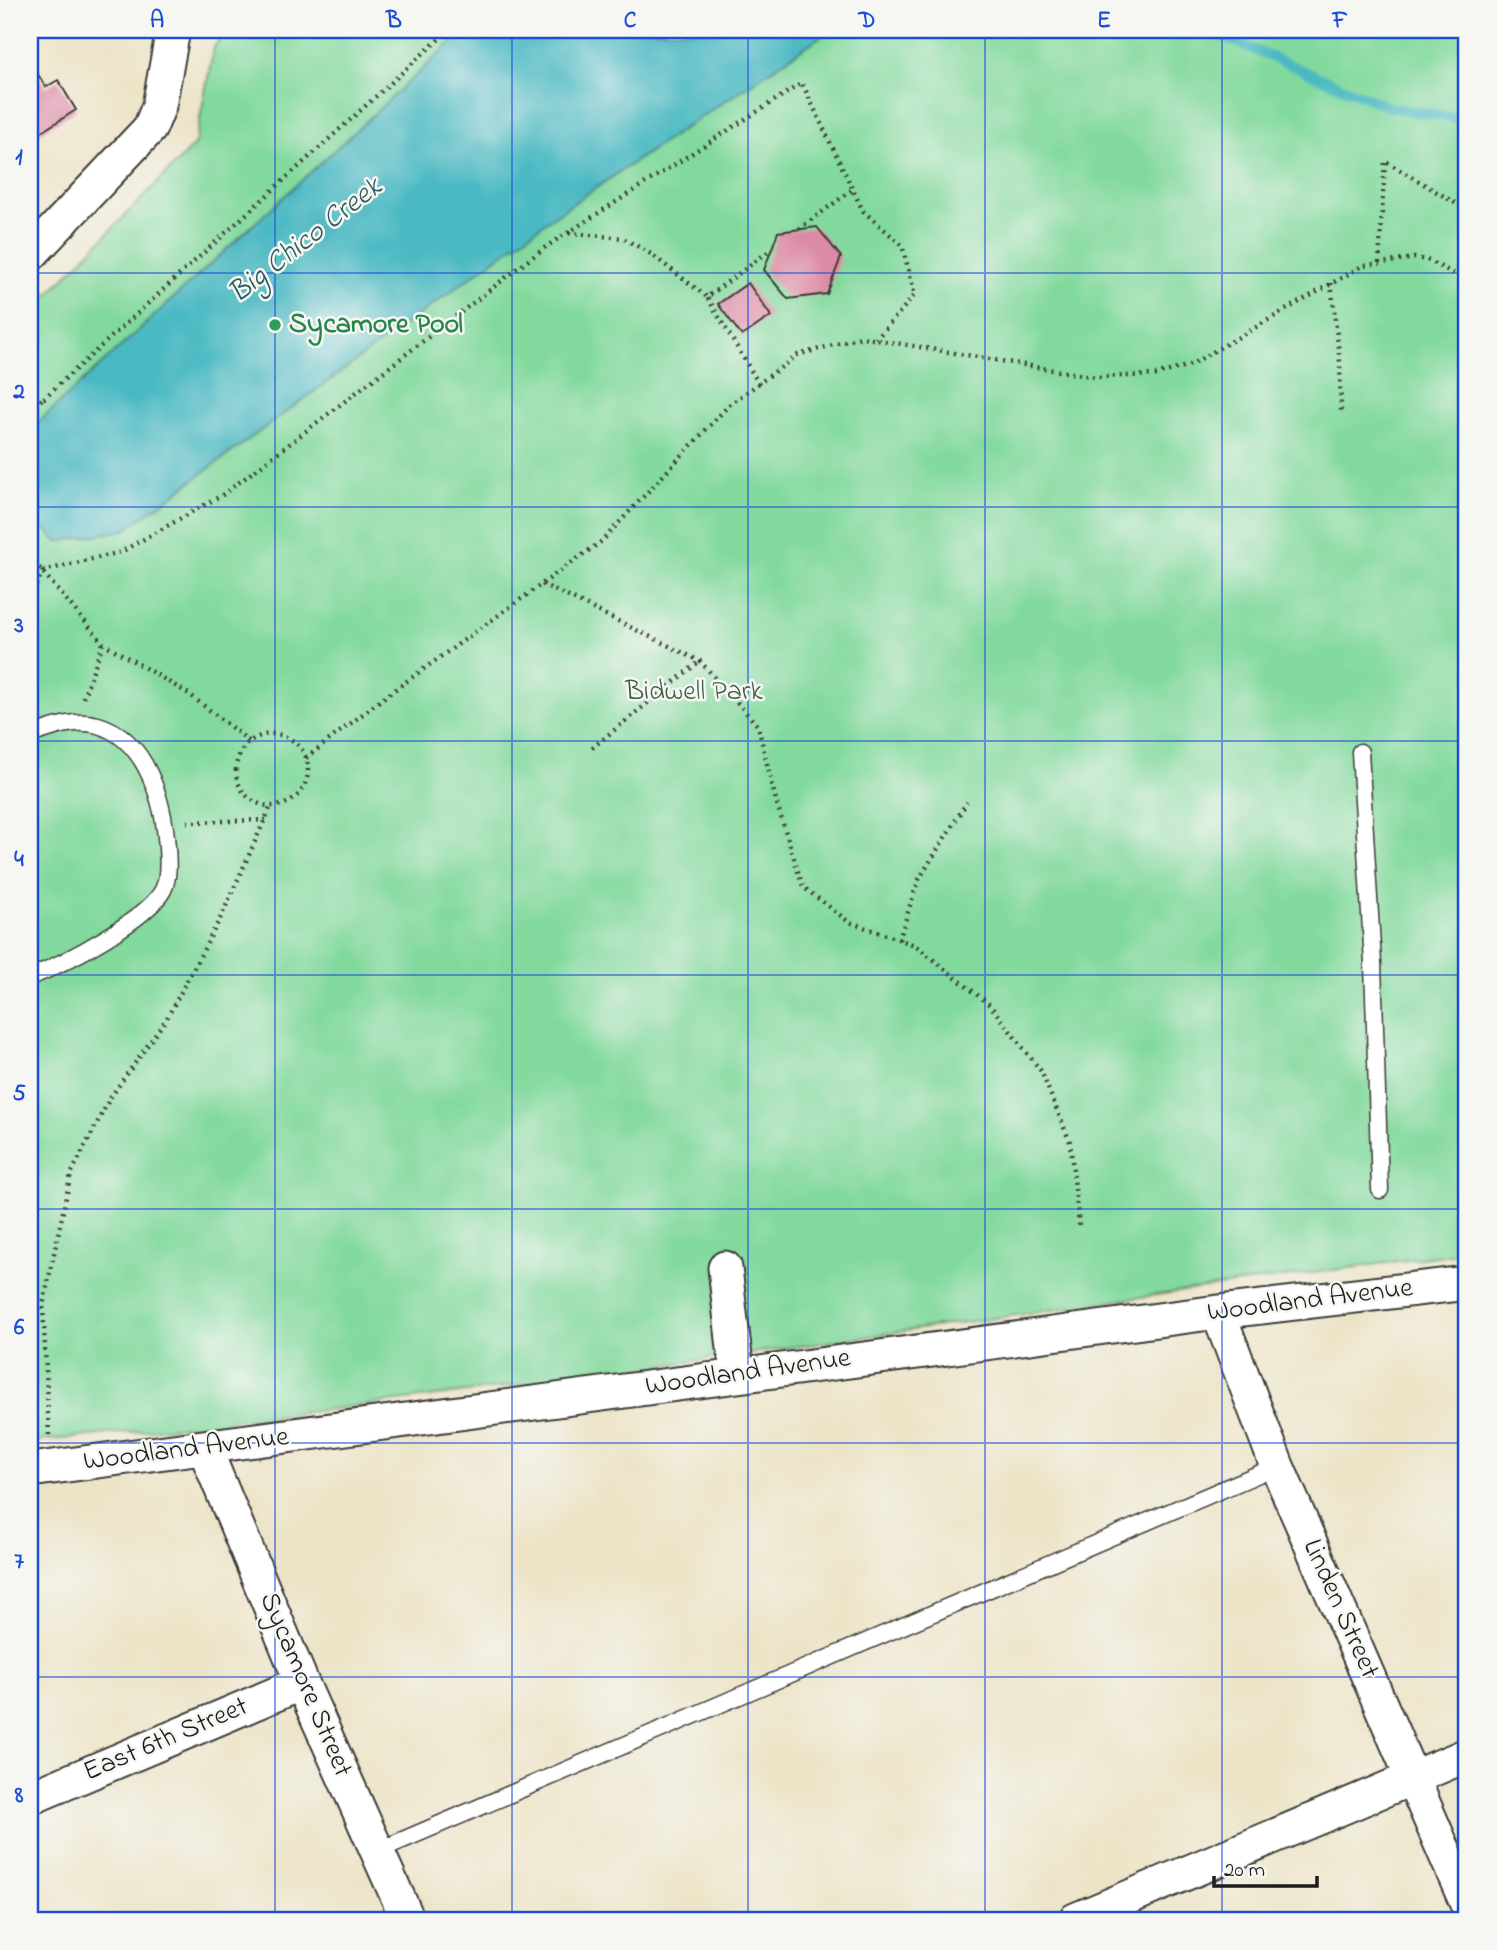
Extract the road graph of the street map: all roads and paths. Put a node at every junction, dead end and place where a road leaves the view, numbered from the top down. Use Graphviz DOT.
graph roads {
  1 [pos="173,30"];
  2 [pos="449,30"];
  3 [pos="852,190"];
  4 [pos="1467,210"];
  5 [pos="799,229"];
  6 [pos="568,233"];
  7 [pos="772,249"];
  8 [pos="30,255"];
  9 [pos="1379,263"];
  10 [pos="1467,280"];
  11 [pos="1331,283"];
  12 [pos="707,297"];
  13 [pos="876,339"];
  14 [pos="759,384"];
  15 [pos="44,398"];
  16 [pos="30,402"];
  17 [pos="30,410"];
  18 [pos="1341,412"];
  19 [pos="30,557"];
  20 [pos="43,571"];
  21 [pos="542,584"];
  22 [pos="30,598"];
  23 [pos="103,643"];
  24 [pos="700,661"];
  25 [pos="74,722"];
  26 [pos="30,735"];
  27 [pos="250,742"];
  28 [pos="592,748"];
  29 [pos="1360,752"];
  30 [pos="306,758"];
  31 [pos="967,802"];
  32 [pos="271,806"];
  33 [pos="267,820"];
  34 [pos="166,822"];
  35 [pos="899,940"];
  36 [pos="30,977"];
  37 [pos="1380,1189"];
  38 [pos="1079,1225"];
  39 [pos="725,1268"];
  40 [pos="1467,1283"];
  41 [pos="1218,1311"];
  42 [pos="737,1374"];
  43 [pos="205,1448"];
  44 [pos="1277,1466"];
  45 [pos="41,1469"];
  46 [pos="302,1683"];
  47 [pos="1467,1755"];
  48 [pos="1414,1778"];
  49 [pos="30,1798"];
  50 [pos="377,1852"];
  51 [pos="1467,1904"];
  52 [pos="408,1920"];
  53 [pos="1075,1920"];
  1 -- 8 [label="street"];
  2 -- 15 [label="path"];
  3 -- 5 [label="path"];
  3 -- 6 [label="path"];
  3 -- 13 [label="path"];
  4 -- 9 [label="path"];
  6 -- 12 [label="path"];
  6 -- 20 [label="path"];
  7 -- 12 [label="path"];
  9 -- 10 [label="path"];
  9 -- 11 [label="path"];
  11 -- 13 [label="path"];
  11 -- 18 [label="path"];
  12 -- 14 [label="path"];
  13 -- 14 [label="path"];
  14 -- 21 [label="path"];
  15 -- 16 [label="path"];
  15 -- 17 [label="path"];
  19 -- 20 [label="path"];
  20 -- 22 [label="path"];
  20 -- 23 [label="path"];
  21 -- 24 [label="path"];
  21 -- 30 [label="path"];
  23 -- 25 [label="path"];
  23 -- 27 [label="path"];
  24 -- 28 [label="path"];
  24 -- 35 [label="path"];
  25 -- 26 [label="lane"];
  25 -- 34 [label="lane"];
  27 -- 30 [label="path"];
  27 -- 32 [label="path"];
  29 -- 37 [label="lane"];
  30 -- 32 [label="path"];
  31 -- 35 [label="path"];
  32 -- 33 [label="path"];
  33 -- 34 [label="path"];
  33 -- 45 [label="path"];
  34 -- 36 [label="lane"];
  35 -- 38 [label="path"];
  39 -- 42 [label="street"];
  40 -- 41 [label="street, Woodland Avenue"];
  41 -- 42 [label="street, Woodland Avenue"];
  41 -- 44 [label="street, Linden Street"];
  42 -- 43 [label="street, Woodland Avenue"];
  43 -- 45 [label="street, Woodland Avenue"];
  43 -- 46 [label="street, Sycamore Street"];
  44 -- 48 [label="street, Linden Street"];
  44 -- 50 [label="lane"];
  46 -- 49 [label="street, East 6th Street"];
  46 -- 50 [label="street, Sycamore Street"];
  47 -- 48 [label="street"];
  48 -- 51 [label="street, Linden Street"];
  48 -- 53 [label="street"];
  50 -- 52 [label="street, Sycamore Street"];
}
